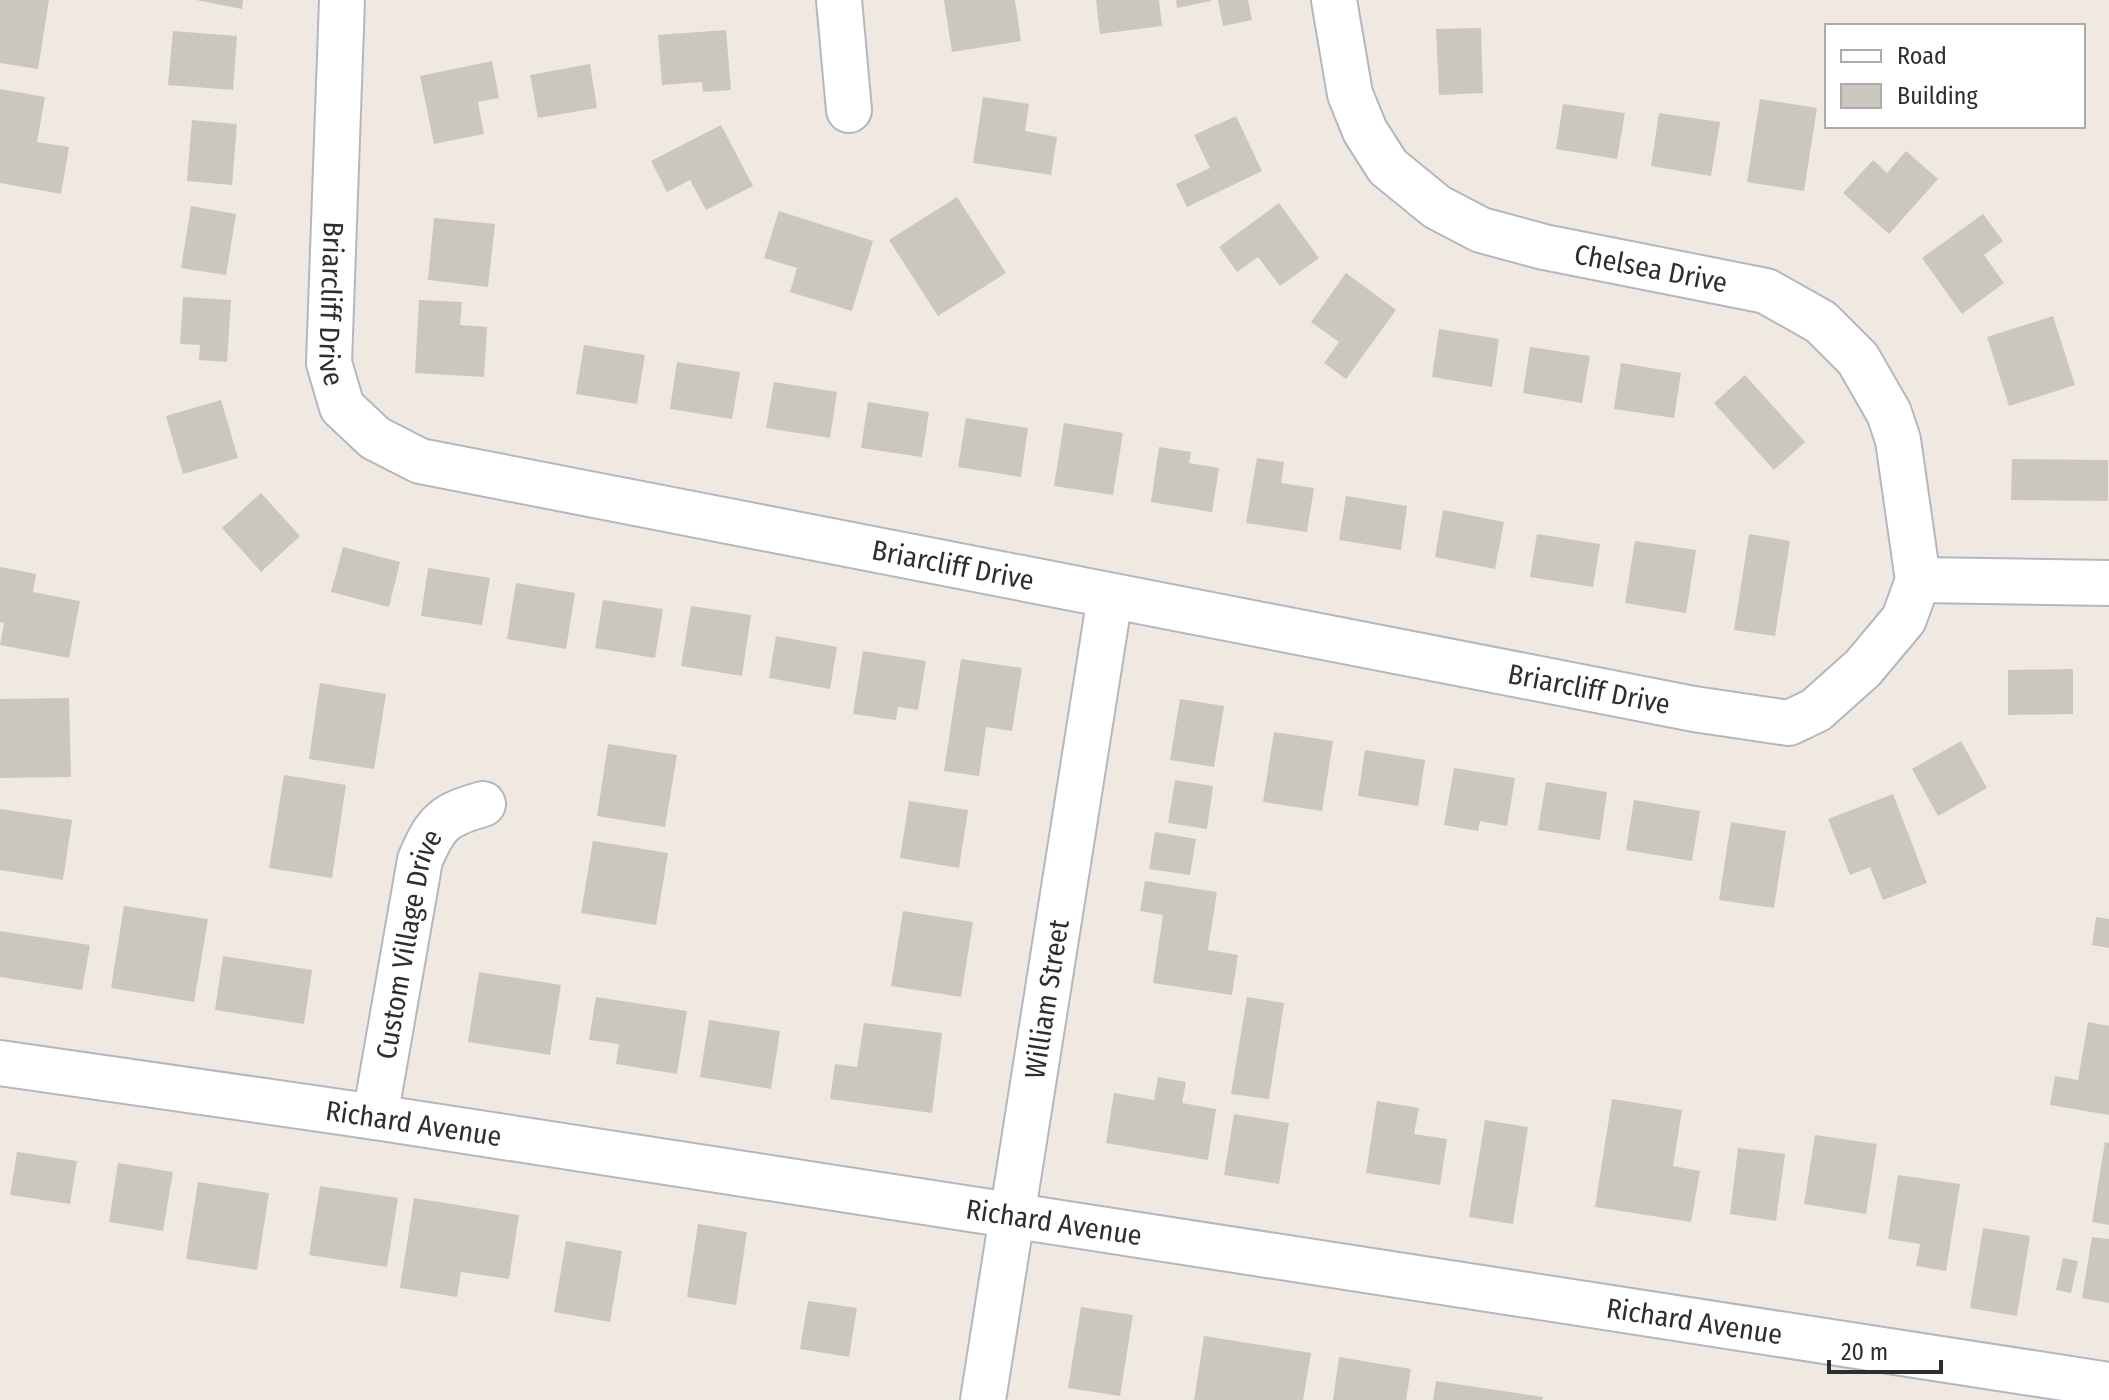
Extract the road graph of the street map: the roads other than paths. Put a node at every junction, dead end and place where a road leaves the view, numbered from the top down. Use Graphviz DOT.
graph roads {
  1 [pos="342,0"];
  2 [pos="839,0"];
  3 [pos="1334,0"];
  4 [pos="849,110"];
  5 [pos="1918,580"];
  6 [pos="2109,583"];
  7 [pos="1110,597"];
  8 [pos="483,804"];
  9 [pos="0,1063"];
  10 [pos="375,1117"];
  11 [pos="1011,1215"];
  12 [pos="2109,1385"];
  13 [pos="983,1400"];
  1 -- 7 [label="street, Briarcliff Drive"];
  2 -- 4 [label="street"];
  3 -- 5 [label="street, Chelsea Drive"];
  5 -- 6 [label="street"];
  5 -- 7 [label="street, Briarcliff Drive"];
  7 -- 11 [label="street, William Street"];
  8 -- 10 [label="street, Custom Village Drive"];
  9 -- 10 [label="street, Richard Avenue"];
  10 -- 11 [label="street, Richard Avenue"];
  11 -- 12 [label="street, Richard Avenue"];
  11 -- 13 [label="street, William Street"];
}
